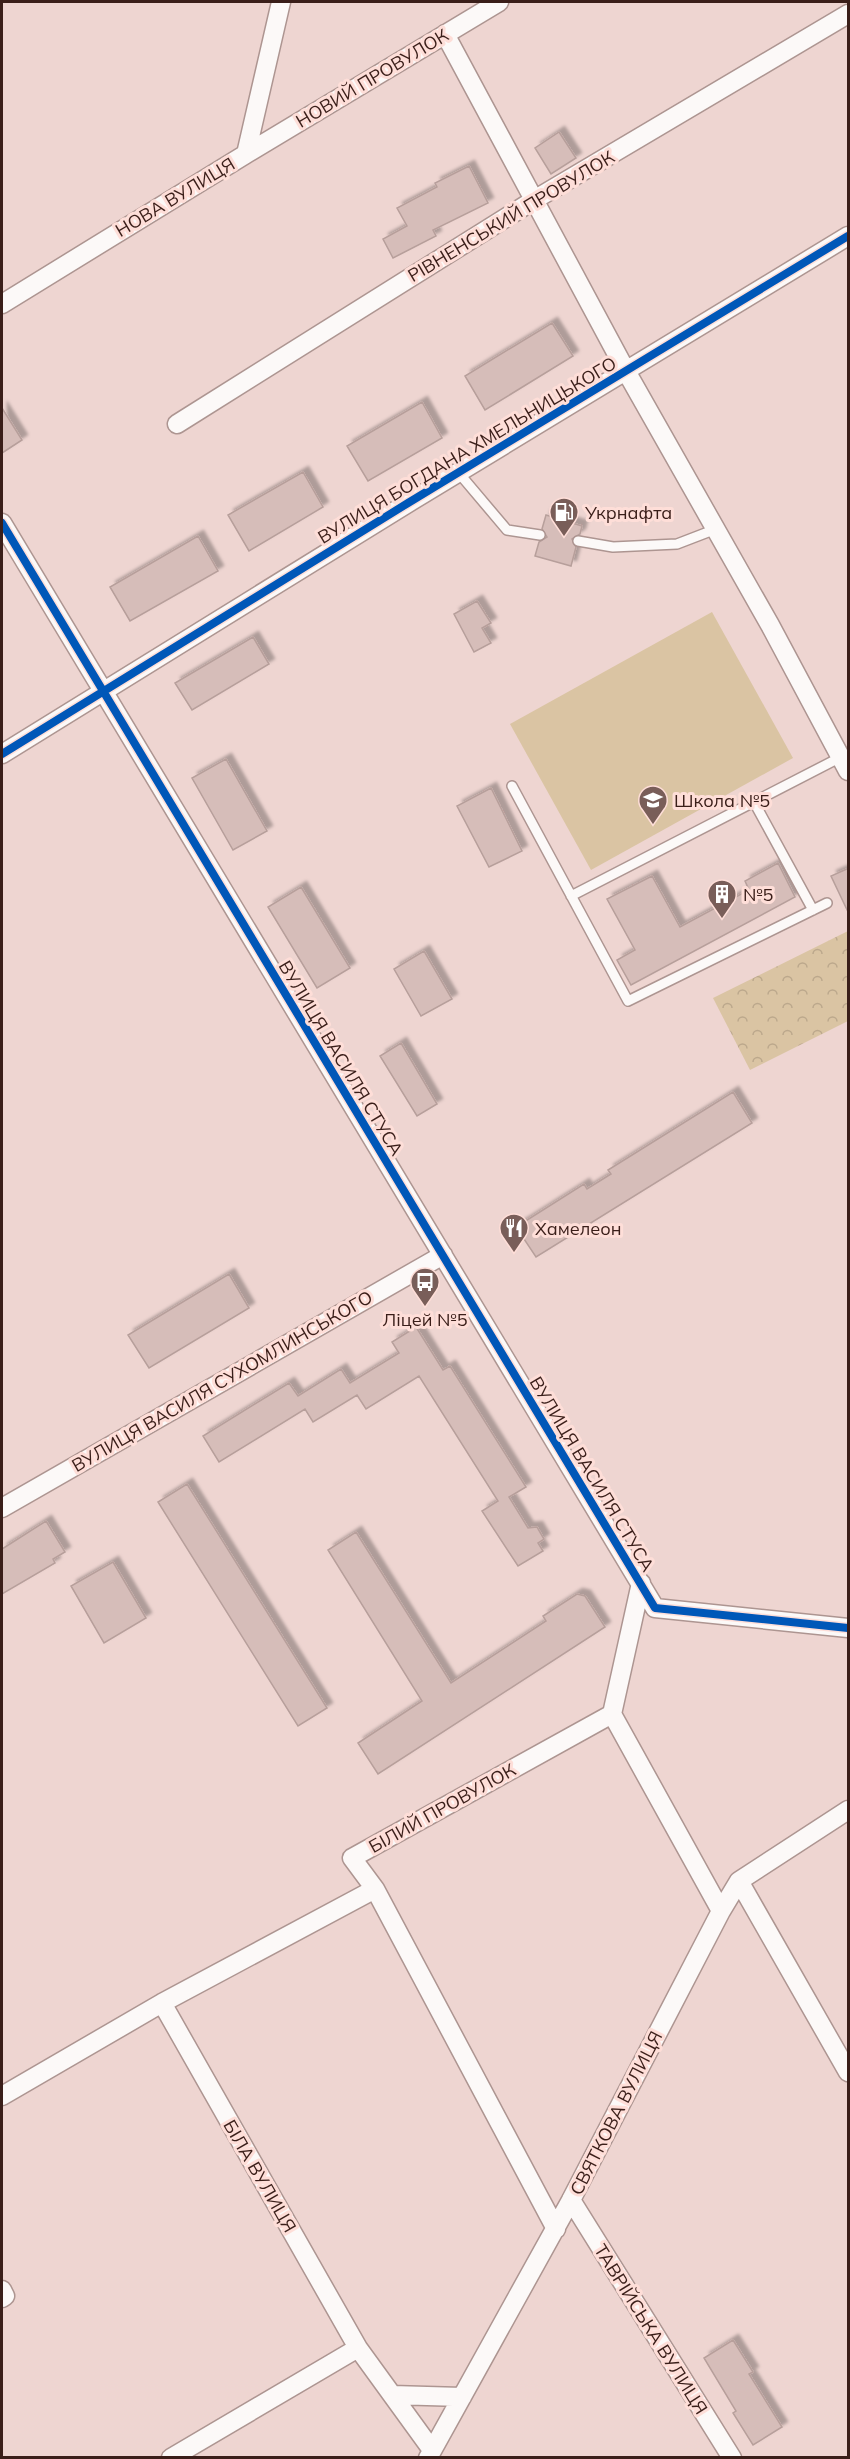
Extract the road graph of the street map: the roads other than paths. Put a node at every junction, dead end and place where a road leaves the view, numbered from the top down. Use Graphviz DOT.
graph roads {
  1 [pos="281,2"];
  2 [pos="499,2"];
  3 [pos="849,14"];
  4 [pos="445,34"];
  5 [pos="246,154"];
  6 [pos="534,200"];
  7 [pos="849,236"];
  8 [pos="2,304"];
  9 [pos="626,371"];
  10 [pos="177,424"];
  11 [pos="458,472"];
  12 [pos="2,523"];
  13 [pos="716,529"];
  14 [pos="540,535"];
  15 [pos="578,542"];
  16 [pos="103,691"];
  17 [pos="2,754"];
  18 [pos="845,764"];
  19 [pos="512,786"];
  20 [pos="754,802"];
  21 [pos="571,896"];
  22 [pos="827,903"];
  23 [pos="813,910"];
  24 [pos="443,1255"];
  25 [pos="2,1508"];
  26 [pos="640,1583"];
  27 [pos="849,1628"];
  28 [pos="612,1714"];
  29 [pos="849,1810"];
  30 [pos="739,1881"];
  31 [pos="375,1889"];
  32 [pos="721,1911"];
  33 [pos="162,2003"];
  34 [pos="849,2072"];
  35 [pos="2,2096"];
  36 [pos="571,2200"];
  37 [pos="556,2229"];
  38 [pos="2,2290"];
  39 [pos="2,2298"];
  40 [pos="358,2348"];
  41 [pos="392,2395"];
  42 [pos="462,2397"];
  43 [pos="430,2454"];
  44 [pos="171,2457"];
  45 [pos="732,2457"];
  1 -- 5 [label="street, НОВА ВУЛИЦЯ"];
  2 -- 4 [label="street, НОВИЙ ПРОВУЛОК"];
  3 -- 6 [label="street, РІВНЕНСЬКИЙ ПРОВУЛОК"];
  4 -- 5 [label="street, НОВИЙ ПРОВУЛОК"];
  4 -- 6 [label="street"];
  5 -- 8 [label="street, НОВА ВУЛИЦЯ"];
  6 -- 9 [label="street"];
  6 -- 10 [label="street, РІВНЕНСЬКИЙ ПРОВУЛОК"];
  7 -- 9 [label="street, ВУЛИЦЯ БОГДАНА ХМЕЛЬНИЦЬКОГО"];
  9 -- 11 [label="street, ВУЛИЦЯ БОГДАНА ХМЕЛЬНИЦЬКОГО"];
  9 -- 13 [label="street"];
  11 -- 14 [label="lane"];
  11 -- 16 [label="street, ВУЛИЦЯ БОГДАНА ХМЕЛЬНИЦЬКОГО"];
  12 -- 16 [label="street, ВУЛИЦЯ ВАСИЛЯ СТУСА"];
  13 -- 15 [label="lane"];
  13 -- 18 [label="street"];
  16 -- 17 [label="street, ВУЛИЦЯ БОГДАНА ХМЕЛЬНИЦЬКОГО"];
  16 -- 24 [label="street, ВУЛИЦЯ ВАСИЛЯ СТУСА"];
  18 -- 20 [label="lane"];
  19 -- 21 [label="lane"];
  20 -- 21 [label="lane"];
  20 -- 23 [label="lane"];
  21 -- 23 [label="lane"];
  22 -- 23 [label="lane"];
  24 -- 25 [label="street, ВУЛИЦЯ ВАСИЛЯ СУХОМЛИНСЬКОГО"];
  24 -- 26 [label="street, ВУЛИЦЯ ВАСИЛЯ СТУСА"];
  26 -- 27 [label="street, ВУЛИЦЯ ВАСИЛЯ СТУСА"];
  26 -- 28 [label="street"];
  28 -- 31 [label="street, БІЛИЙ ПРОВУЛОК"];
  28 -- 32 [label="street"];
  29 -- 30 [label="street, СВЯТКОВА ВУЛИЦЯ"];
  30 -- 32 [label="street, СВЯТКОВА ВУЛИЦЯ"];
  30 -- 34 [label="street"];
  31 -- 33 [label="street"];
  31 -- 37 [label="street, БІЛИЙ ПРОВУЛОК"];
  32 -- 36 [label="street, СВЯТКОВА ВУЛИЦЯ"];
  33 -- 35 [label="street"];
  33 -- 40 [label="street, БІЛА ВУЛИЦЯ"];
  36 -- 37 [label="street, СВЯТКОВА ВУЛИЦЯ"];
  36 -- 45 [label="street, ТАВРІЙСЬКА ВУЛИЦЯ"];
  37 -- 42 [label="street, СВЯТКОВА ВУЛИЦЯ"];
  38 -- 39 [label="street"];
  40 -- 41 [label="street, БІЛА ВУЛИЦЯ"];
  40 -- 44 [label="street"];
  41 -- 42 [label="street"];
  41 -- 43 [label="street, БІЛА ВУЛИЦЯ"];
  42 -- 43 [label="street, СВЯТКОВА ВУЛИЦЯ"];
}
